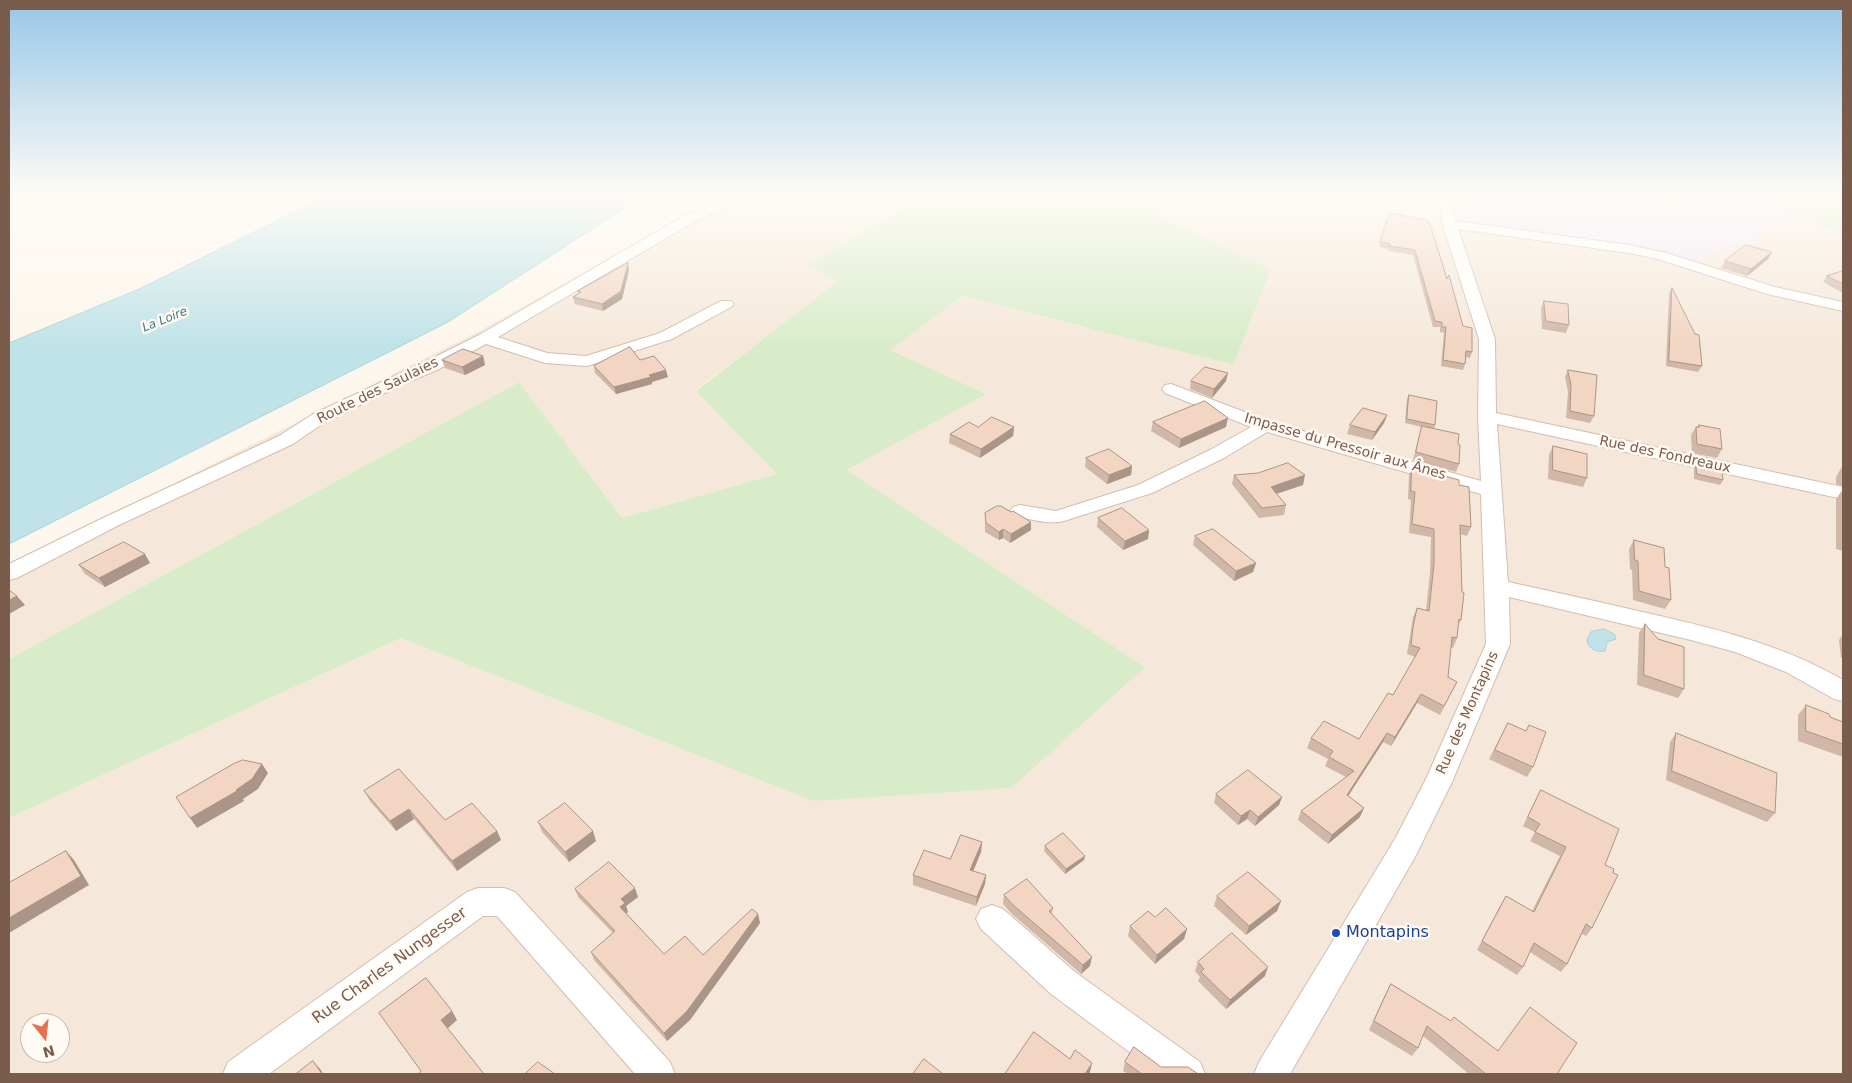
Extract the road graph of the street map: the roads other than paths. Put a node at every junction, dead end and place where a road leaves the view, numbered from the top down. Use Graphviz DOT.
graph roads {
  1 [pos="643,246"];
  2 [pos="1457,246"];
  3 [pos="1604,246"];
  4 [pos="726,304"];
  5 [pos="1843,306"];
  6 [pos="485,338"];
  7 [pos="1171,389"];
  8 [pos="1487,417"];
  9 [pos="1265,426"];
  10 [pos="1491,490"];
  11 [pos="1843,493"];
  12 [pos="1020,511"];
  13 [pos="9,572"];
  14 [pos="1497,587"];
  15 [pos="1843,692"];
  16 [pos="992,919"];
  17 [pos="240,1074"];
  18 [pos="658,1074"];
  19 [pos="1188,1074"];
  20 [pos="1271,1074"];
  1 -- 6 [label="street, Route des Saulaies"];
  2 -- 8 [label="street, Rue des Montapins"];
  3 -- 5 [label="street"];
  4 -- 6 [label="street"];
  6 -- 13 [label="street, Route des Saulaies"];
  7 -- 9 [label="street, Impasse du Pressoir aux Ânes"];
  8 -- 10 [label="street, Rue des Montapins"];
  8 -- 11 [label="street, Rue des Fondreaux"];
  9 -- 10 [label="street, Impasse du Pressoir aux Ânes"];
  9 -- 12 [label="street, Impasse du Pressoir aux Ânes"];
  10 -- 14 [label="street, Rue des Montapins"];
  14 -- 15 [label="street"];
  14 -- 20 [label="street, Rue des Montapins"];
  16 -- 19 [label="street"];
  17 -- 18 [label="street, Rue Charles Nungesser"];
}
